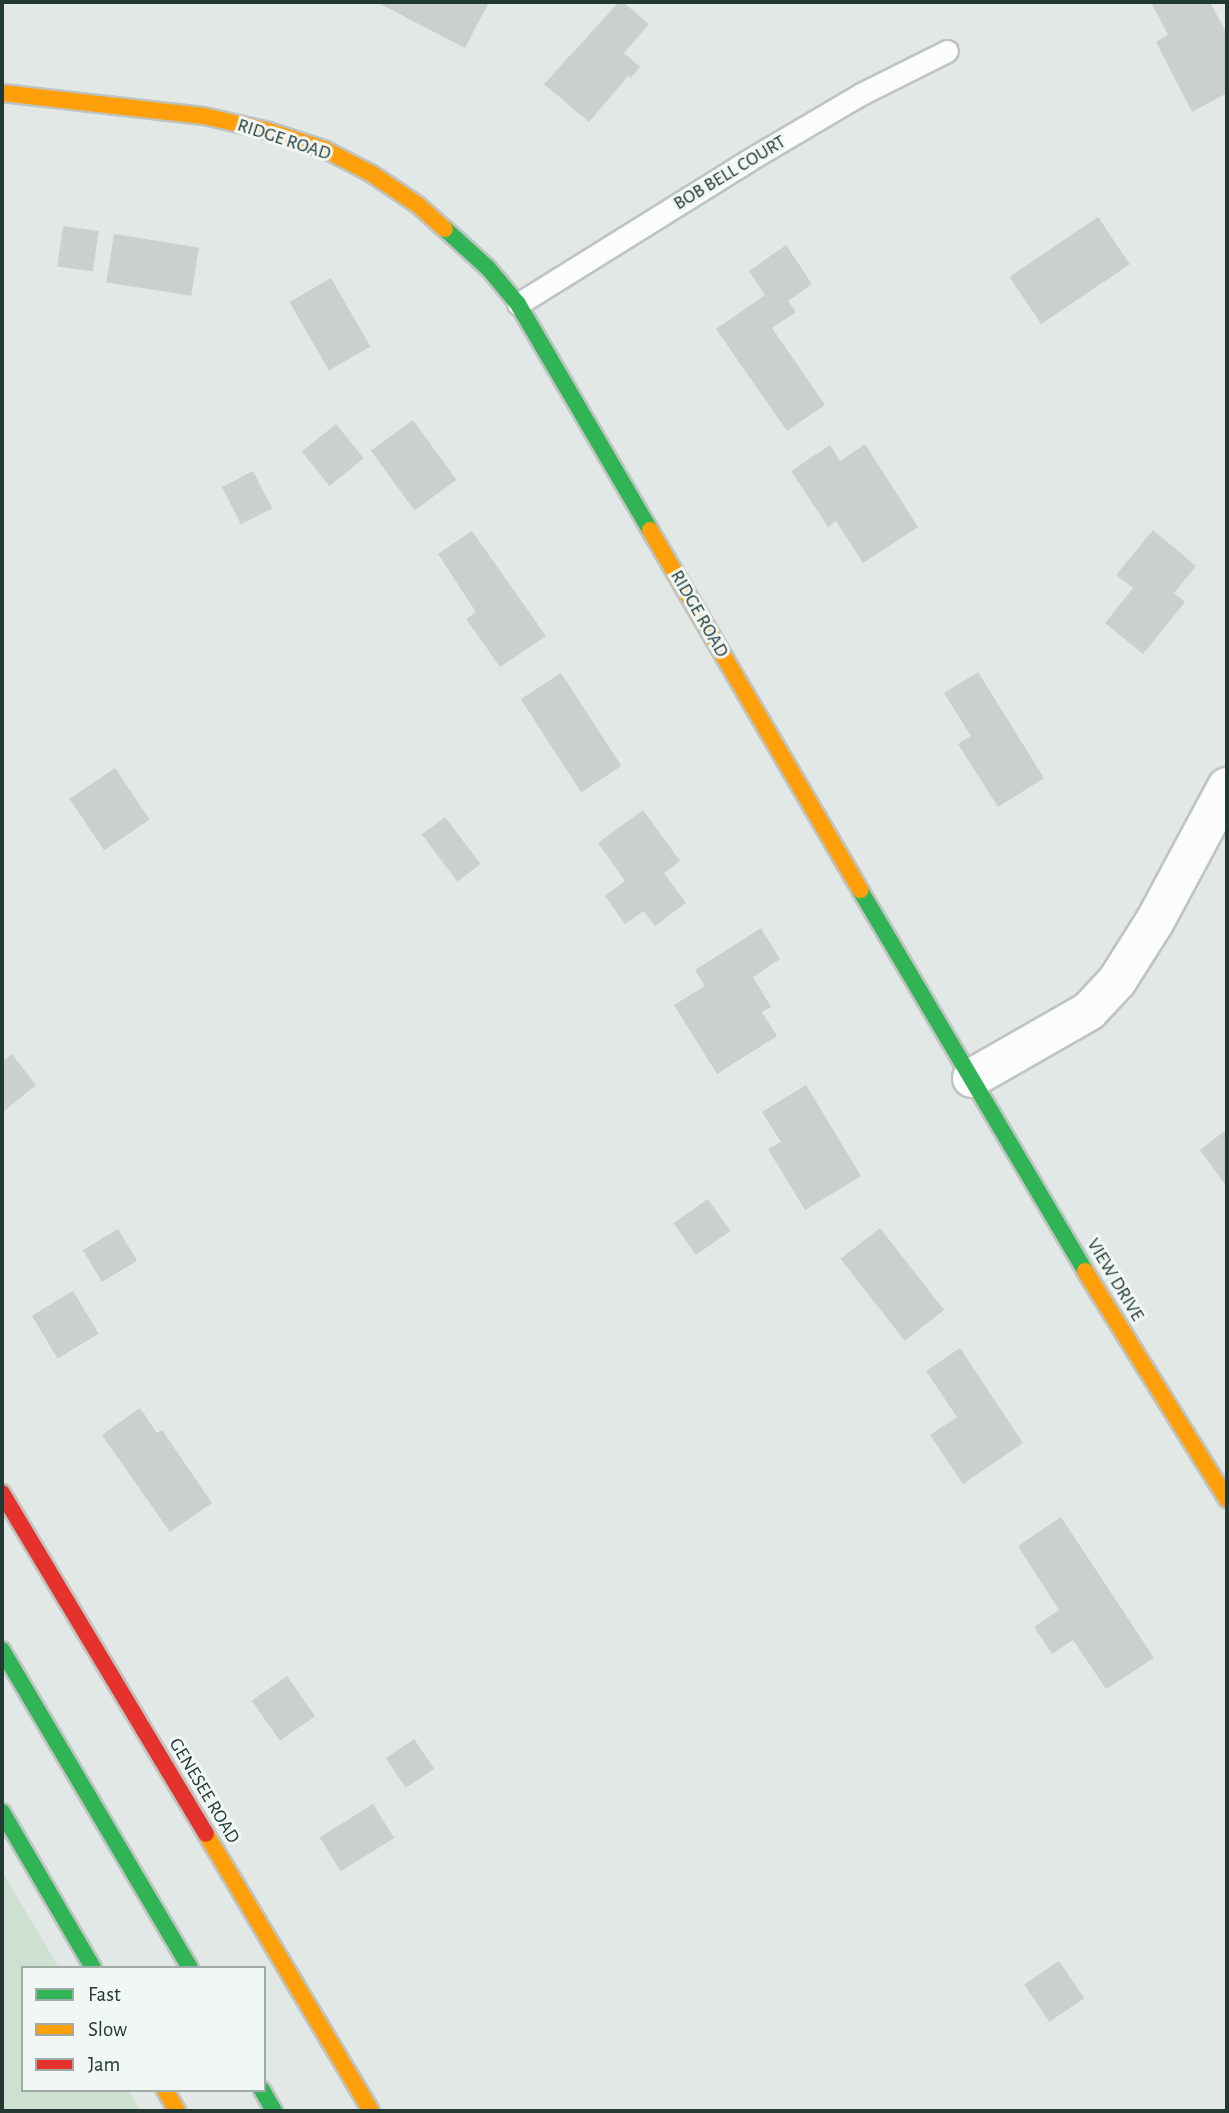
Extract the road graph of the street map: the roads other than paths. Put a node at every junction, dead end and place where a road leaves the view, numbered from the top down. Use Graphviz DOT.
graph roads {
  1 [pos="947,51"];
  2 [pos="2,93"];
  3 [pos="518,303"];
  4 [pos="1227,786"];
  5 [pos="972,1078"];
  6 [pos="2,1493"];
  7 [pos="1227,1499"];
  8 [pos="2,1650"];
  9 [pos="2,1812"];
  10 [pos="92,1966"];
  11 [pos="189,1966"];
  12 [pos="165,2092"];
  13 [pos="263,2092"];
  14 [pos="177,2111"];
  15 [pos="275,2111"];
  16 [pos="371,2111"];
  1 -- 3 [label="lane, BOB BELL COURT"];
  2 -- 3 [label="street, RIDGE ROAD"];
  3 -- 5 [label="street, RIDGE ROAD"];
  4 -- 5 [label="street"];
  5 -- 7 [label="street, VIEW DRIVE"];
  6 -- 16 [label="street, GENESEE ROAD"];
  8 -- 11 [label="street"];
  9 -- 10 [label="street"];
  12 -- 14 [label="street"];
  13 -- 15 [label="street"];
}
